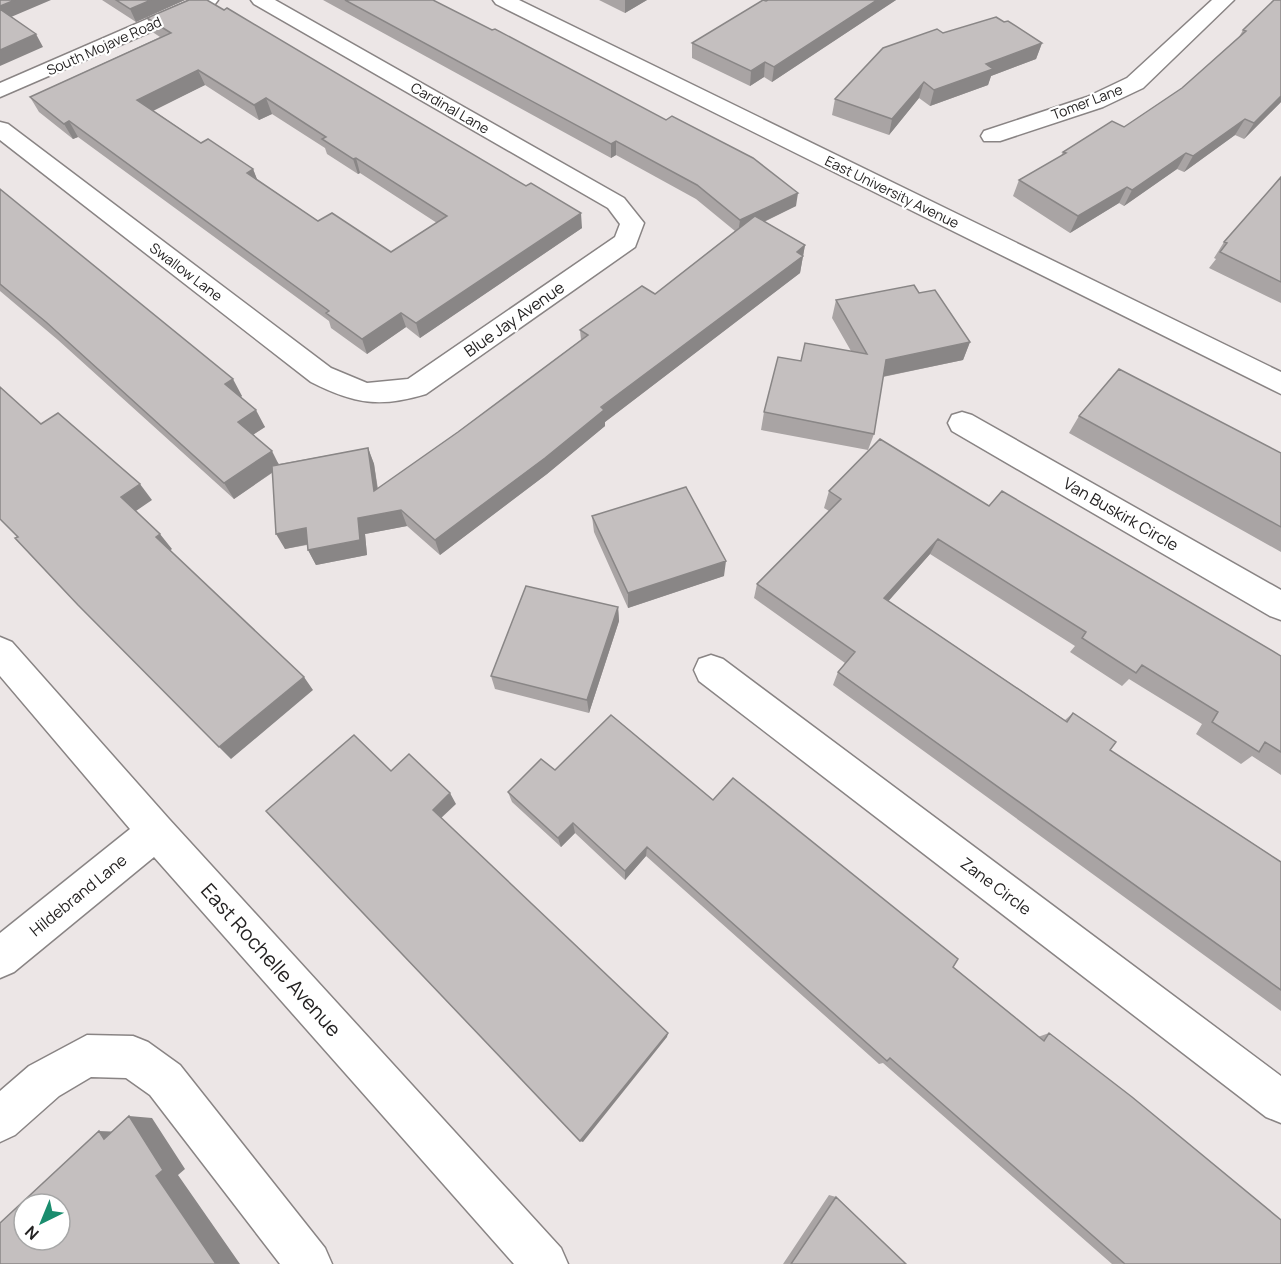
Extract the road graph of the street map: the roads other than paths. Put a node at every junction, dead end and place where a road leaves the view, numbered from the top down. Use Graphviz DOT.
graph roads {
  1 [pos="208,0"];
  2 [pos="261,0"];
  3 [pos="503,0"];
  4 [pos="1224,0"];
  5 [pos="0,91"];
  6 [pos="0,129"];
  7 [pos="992,136"];
  8 [pos="632,223"];
  9 [pos="1281,384"];
  10 [pos="381,396"];
  11 [pos="962,423"];
  12 [pos="1281,606"];
  13 [pos="0,652"];
  14 [pos="711,670"];
  15 [pos="156,832"];
  16 [pos="0,958"];
  17 [pos="1281,1102"];
  18 [pos="0,1120"];
  19 [pos="309,1264"];
  20 [pos="545,1264"];
  1 -- 5 [label="street, South Mojave Road"];
  2 -- 8 [label="street, Cardinal Lane"];
  3 -- 9 [label="street, East University Avenue"];
  4 -- 7 [label="street, Tomer Lane"];
  6 -- 10 [label="street, Swallow Lane"];
  8 -- 10 [label="street, Blue Jay Avenue"];
  11 -- 12 [label="street, Van Buskirk Circle"];
  13 -- 15 [label="street, East Rochelle Avenue"];
  14 -- 17 [label="street, Zane Circle"];
  15 -- 16 [label="street, Hildebrand Lane"];
  15 -- 20 [label="street, East Rochelle Avenue"];
  18 -- 19 [label="street"];
}
